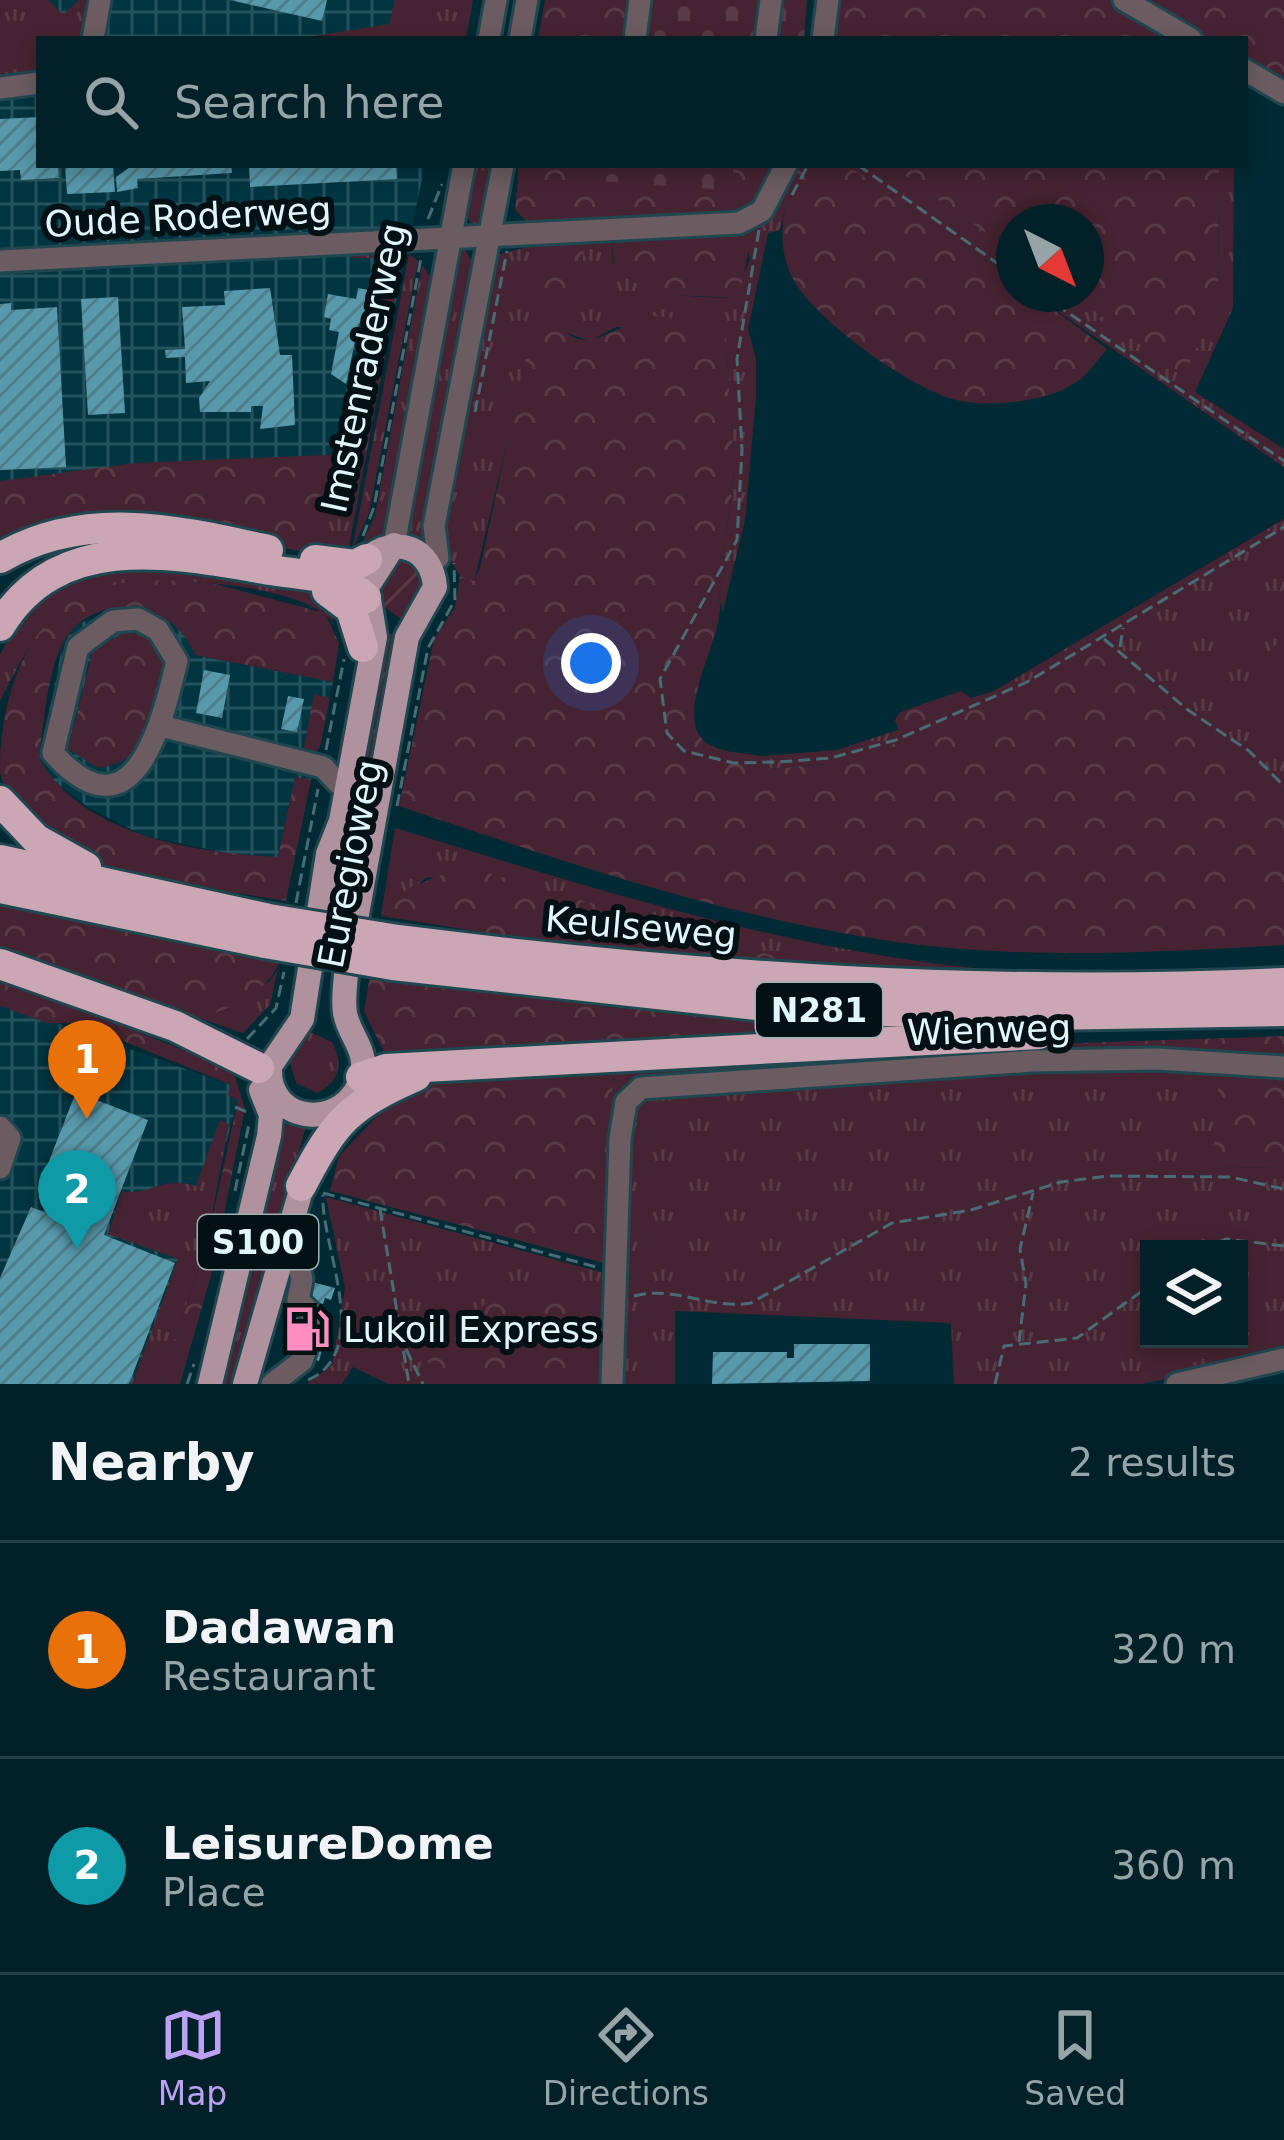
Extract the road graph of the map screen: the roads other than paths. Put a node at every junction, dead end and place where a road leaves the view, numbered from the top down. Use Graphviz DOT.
graph roads {
  1 [pos="100,0"];
  2 [pos="496,0"];
  3 [pos="527,0"];
  4 [pos="640,0"];
  5 [pos="771,0"];
  6 [pos="828,0"];
  7 [pos="1124,0"];
  8 [pos="94,36"];
  9 [pos="490,36"];
  10 [pos="521,36"];
  11 [pos="635,36"];
  12 [pos="766,36"];
  13 [pos="823,36"];
  14 [pos="1186,36"];
  15 [pos="1248,72"];
  16 [pos="36,83"];
  17 [pos="0,88"];
  18 [pos="1284,93"];
  19 [pos="503,168"];
  20 [pos="785,168"];
  21 [pos="455,170"];
  22 [pos="500,234"];
  23 [pos="451,237"];
  24 [pos="0,261"];
  25 [pos="374,554"];
  26 [pos="444,556"];
  27 [pos="0,557"];
  28 [pos="290,574"];
  29 [pos="369,606"];
  30 [pos="0,626"];
  31 [pos="416,627"];
  32 [pos="354,647"];
  33 [pos="161,726"];
  34 [pos="330,775"];
  35 [pos="0,801"];
  36 [pos="328,854"];
  37 [pos="0,860"];
  38 [pos="0,888"];
  39 [pos="135,891"];
  40 [pos="284,942"];
  41 [pos="395,952"];
  42 [pos="0,964"];
  43 [pos="1284,983"];
  44 [pos="1284,1011"];
  45 [pos="1248,1012"];
  46 [pos="295,1022"];
  47 [pos="344,1029"];
  48 [pos="438,1066"];
  49 [pos="1284,1066"];
  50 [pos="361,1077"];
  51 [pos="261,1079"];
  52 [pos="319,1112"];
  53 [pos="0,1127"];
  54 [pos="0,1168"];
  55 [pos="312,1190"];
  56 [pos="291,1226"];
  57 [pos="240,1333"];
  58 [pos="1284,1359"];
  59 [pos="206,1384"];
  60 [pos="221,1384"];
  61 [pos="245,1384"];
  62 [pos="272,1384"];
  63 [pos="612,1384"];
  64 [pos="1177,1384"];
  1 -- 8 [label="street"];
  2 -- 9 [label="street"];
  3 -- 10 [label="street"];
  4 -- 11 [label="street"];
  5 -- 12 [label="street"];
  6 -- 13 [label="street"];
  7 -- 14 [label="street"];
  15 -- 18 [label="street"];
  16 -- 17 [label="street"];
  19 -- 22 [label="street, S100"];
  20 -- 22 [label="street, Oude Roderweg"];
  21 -- 23 [label="street, Imstenraderweg"];
  22 -- 23 [label="street, Oude Roderweg"];
  22 -- 26 [label="street, S100"];
  23 -- 24 [label="street, Oude Roderweg"];
  23 -- 25 [label="street, Imstenraderweg"];
  25 -- 27 [label="highway"];
  25 -- 29 [label="main road"];
  25 -- 31 [label="main road, S100"];
  26 -- 31 [label="main road, S100"];
  28 -- 29 [label="highway"];
  28 -- 30 [label="highway"];
  28 -- 32 [label="highway"];
  29 -- 31 [label="main road"];
  29 -- 36 [label="main road, Euregioweg"];
  31 -- 47 [label="main road, Euregioweg / S100"];
  32 -- 34 [label="main road"];
  33 -- 33 [label="street"];
  33 -- 34 [label="street"];
  34 -- 36 [label="main road"];
  35 -- 39 [label="highway, N281"];
  36 -- 40 [label="main road, Euregioweg"];
  37 -- 39 [label="highway, Keulseweg / N281"];
  38 -- 40 [label="highway, Keulseweg / N281"];
  39 -- 40 [label="highway, Keulseweg / N281"];
  40 -- 41 [label="highway, Keulseweg / N281, bridge"];
  40 -- 46 [label="main road, Euregioweg"];
  41 -- 43 [label="highway, Keulseweg / N281"];
  41 -- 45 [label="highway, Keulseweg / N281"];
  42 -- 51 [label="highway"];
  44 -- 45 [label="highway, Keulseweg / N281"];
  45 -- 48 [label="highway, N281"];
  46 -- 47 [label="main road"];
  46 -- 51 [label="main road"];
  47 -- 50 [label="main road, S100"];
  47 -- 52 [label="main road, S100"];
  48 -- 50 [label="highway, N281"];
  48 -- 55 [label="highway, N281"];
  49 -- 63 [label="street, Wienweg"];
  50 -- 52 [label="main road, S100"];
  51 -- 52 [label="main road"];
  51 -- 52 [label="main road"];
  51 -- 57 [label="main road, S100"];
  52 -- 55 [label="main road, S100"];
  53 -- 54 [label="street"];
  55 -- 56 [label="main road, S100"];
  56 -- 57 [label="main road, S100"];
  56 -- 62 [label="street"];
  57 -- 59 [label="main road"];
  57 -- 60 [label="main road, S100"];
  57 -- 61 [label="main road, S100"];
  58 -- 64 [label="street"];
}
